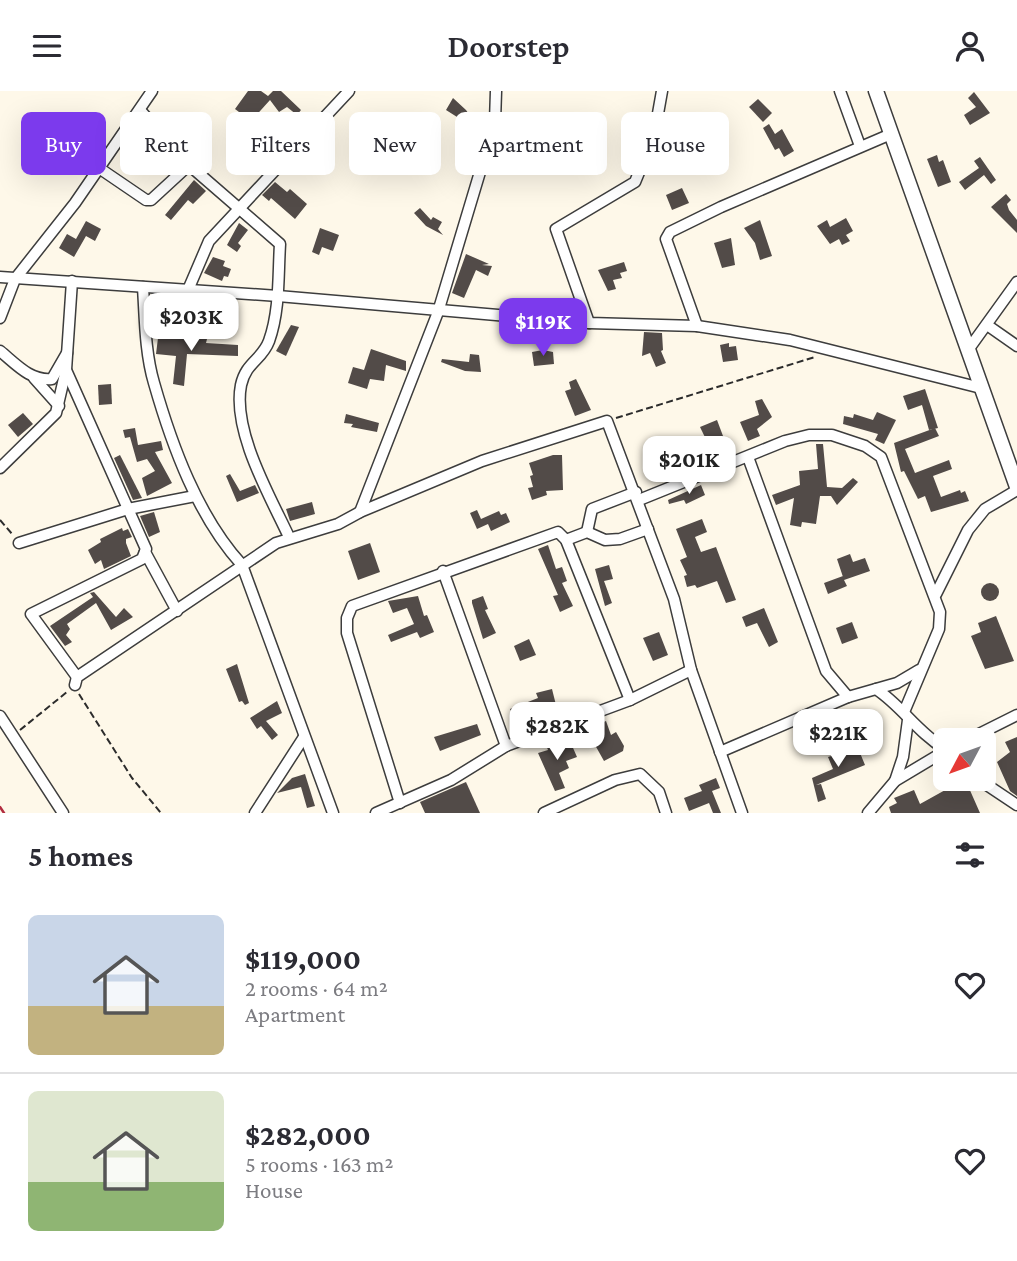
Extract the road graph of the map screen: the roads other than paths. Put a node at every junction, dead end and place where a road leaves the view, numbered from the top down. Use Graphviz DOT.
graph roads {
  1 [pos="152,91"];
  2 [pos="349,91"];
  3 [pos="662,91"];
  4 [pos="840,91"];
  5 [pos="876,91"];
  6 [pos="495,94"];
  7 [pos="140,110"];
  8 [pos="891,134"];
  9 [pos="860,146"];
  10 [pos="106,158"];
  11 [pos="106,173"];
  12 [pos="94,175"];
  13 [pos="178,175"];
  14 [pos="201,175"];
  15 [pos="239,206"];
  16 [pos="0,277"];
  17 [pos="15,279"];
  18 [pos="72,281"];
  19 [pos="1017,282"];
  20 [pos="143,287"];
  21 [pos="188,290"];
  22 [pos="278,296"];
  23 [pos="438,312"];
  24 [pos="0,317"];
  25 [pos="589,323"];
  26 [pos="986,325"];
  27 [pos="697,326"];
  28 [pos="1017,346"];
  29 [pos="968,350"];
  30 [pos="0,351"];
  31 [pos="69,351"];
  32 [pos="66,370"];
  33 [pos="34,378"];
  34 [pos="981,388"];
  35 [pos="59,406"];
  36 [pos="748,457"];
  37 [pos="1013,462"];
  38 [pos="0,468"];
  39 [pos="1017,488"];
  40 [pos="195,496"];
  41 [pos="637,496"];
  42 [pos="128,509"];
  43 [pos="360,512"];
  44 [pos="648,529"];
  45 [pos="587,532"];
  46 [pos="289,537"];
  47 [pos="566,540"];
  48 [pos="19,543"];
  49 [pos="145,552"];
  50 [pos="242,565"];
  51 [pos="443,571"];
  52 [pos="936,594"];
  53 [pos="177,611"];
  54 [pos="691,670"];
  55 [pos="919,670"];
  56 [pos="876,688"];
  57 [pos="848,697"];
  58 [pos="630,700"];
  59 [pos="1017,715"];
  60 [pos="0,716"];
  61 [pos="906,716"];
  62 [pos="991,728"];
  63 [pos="304,737"];
  64 [pos="933,740"];
  65 [pos="506,747"];
  66 [pos="720,752"];
  67 [pos="933,757"];
  68 [pos="895,781"];
  69 [pos="996,791"];
  70 [pos="400,803"];
  71 [pos="1017,805"];
  72 [pos="63,813"];
  73 [pos="255,813"];
  74 [pos="333,813"];
  75 [pos="376,813"];
  76 [pos="544,813"];
  77 [pos="666,813"];
  78 [pos="741,813"];
  79 [pos="868,813"];
  1 -- 7 [label="street"];
  2 -- 15 [label="street"];
  3 -- 25 [label="street"];
  4 -- 9 [label="street"];
  5 -- 8 [label="street"];
  6 -- 23 [label="street"];
  7 -- 10 [label="street"];
  8 -- 9 [label="street"];
  8 -- 29 [label="street"];
  9 -- 27 [label="street"];
  11 -- 13 [label="street"];
  12 -- 17 [label="street"];
  14 -- 15 [label="street"];
  15 -- 21 [label="street"];
  15 -- 22 [label="street"];
  16 -- 17 [label="street"];
  17 -- 18 [label="street"];
  17 -- 24 [label="street"];
  18 -- 20 [label="street"];
  18 -- 31 [label="street"];
  19 -- 26 [label="street"];
  20 -- 21 [label="street"];
  20 -- 40 [label="street"];
  21 -- 22 [label="street"];
  22 -- 23 [label="street"];
  22 -- 46 [label="street"];
  23 -- 25 [label="street"];
  23 -- 43 [label="street"];
  25 -- 27 [label="street"];
  26 -- 28 [label="street"];
  26 -- 29 [label="street"];
  27 -- 34 [label="street"];
  29 -- 34 [label="street"];
  30 -- 33 [label="street"];
  31 -- 32 [label="street"];
  31 -- 33 [label="street"];
  32 -- 35 [label="street"];
  32 -- 42 [label="street"];
  33 -- 35 [label="street"];
  34 -- 37 [label="street"];
  35 -- 38 [label="street"];
  36 -- 41 [label="street"];
  36 -- 52 [label="street"];
  36 -- 57 [label="street"];
  37 -- 39 [label="street"];
  39 -- 52 [label="street"];
  40 -- 42 [label="street"];
  40 -- 50 [label="street"];
  41 -- 43 [label="street"];
  41 -- 44 [label="street"];
  41 -- 45 [label="street"];
  42 -- 48 [label="street"];
  42 -- 49 [label="street"];
  43 -- 46 [label="street"];
  44 -- 45 [label="street"];
  44 -- 54 [label="street"];
  45 -- 47 [label="street"];
  46 -- 50 [label="street"];
  47 -- 51 [label="street"];
  47 -- 58 [label="street"];
  49 -- 53 [label="street"];
  49 -- 53 [label="street"];
  50 -- 53 [label="street"];
  50 -- 63 [label="street"];
  51 -- 65 [label="street"];
  51 -- 70 [label="street"];
  52 -- 55 [label="street"];
  54 -- 58 [label="street"];
  54 -- 66 [label="street"];
  55 -- 56 [label="street"];
  55 -- 61 [label="street"];
  56 -- 57 [label="street"];
  56 -- 61 [label="street"];
  57 -- 66 [label="street"];
  58 -- 65 [label="street"];
  59 -- 62 [label="street"];
  60 -- 72 [label="street"];
  61 -- 64 [label="street"];
  61 -- 68 [label="street"];
  63 -- 73 [label="street"];
  63 -- 74 [label="street"];
  65 -- 70 [label="street"];
  66 -- 78 [label="street"];
  67 -- 68 [label="street"];
  68 -- 79 [label="street"];
  69 -- 71 [label="street"];
  70 -- 75 [label="street"];
  76 -- 77 [label="street"];
}
